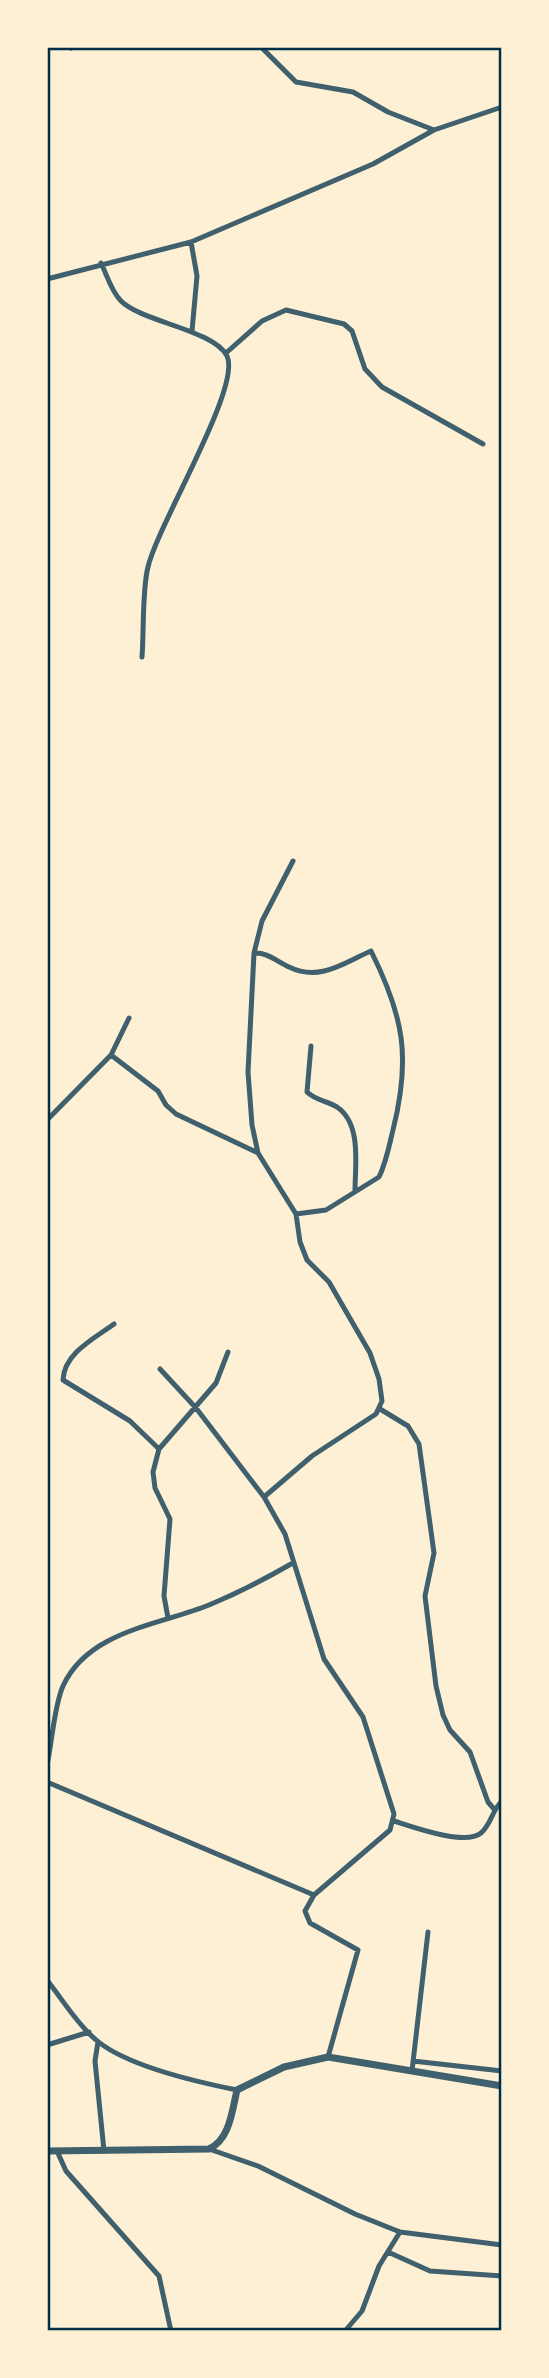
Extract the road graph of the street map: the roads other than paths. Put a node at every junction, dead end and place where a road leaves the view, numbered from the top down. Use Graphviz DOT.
graph roads {
  1 [pos="261,47"];
  2 [pos="502,107"];
  3 [pos="434,130"];
  4 [pos="191,242"];
  5 [pos="101,263"];
  6 [pos="47,279"];
  7 [pos="192,331"];
  8 [pos="226,354"];
  9 [pos="483,444"];
  10 [pos="142,657"];
  11 [pos="293,861"];
  12 [pos="254,953"];
  13 [pos="129,1018"];
  14 [pos="311,1046"];
  15 [pos="111,1055"];
  16 [pos="47,1120"];
  17 [pos="258,1153"];
  18 [pos="355,1191"];
  19 [pos="296,1214"];
  20 [pos="114,1324"];
  21 [pos="228,1352"];
  22 [pos="160,1369"];
  23 [pos="196,1408"];
  24 [pos="380,1409"];
  25 [pos="159,1450"];
  26 [pos="264,1497"];
  27 [pos="291,1564"];
  28 [pos="167,1618"];
  29 [pos="47,1765"];
  30 [pos="47,1782"];
  31 [pos="502,1801"];
  32 [pos="494,1809"];
  33 [pos="394,1821"];
  34 [pos="314,1895"];
  35 [pos="428,1932"];
  36 [pos="47,1980"];
  37 [pos="89,2032"];
  38 [pos="98,2042"];
  39 [pos="47,2045"];
  40 [pos="328,2057"];
  41 [pos="413,2061"];
  42 [pos="412,2071"];
  43 [pos="502,2071"];
  44 [pos="502,2086"];
  45 [pos="237,2090"];
  46 [pos="209,2149"];
  47 [pos="47,2151"];
  48 [pos="57,2151"];
  49 [pos="104,2151"];
  50 [pos="400,2232"];
  51 [pos="502,2245"];
  52 [pos="388,2252"];
  53 [pos="502,2276"];
  54 [pos="171,2331"];
  55 [pos="345,2331"];
  1 -- 3 [label="street"];
  2 -- 3 [label="street"];
  3 -- 4 [label="street"];
  4 -- 5 [label="street"];
  4 -- 7 [label="street"];
  5 -- 6 [label="street"];
  5 -- 7 [label="street"];
  7 -- 8 [label="street"];
  8 -- 9 [label="street"];
  8 -- 10 [label="street"];
  11 -- 12 [label="street"];
  12 -- 17 [label="street"];
  12 -- 18 [label="street"];
  13 -- 15 [label="street"];
  14 -- 18 [label="street"];
  15 -- 16 [label="street"];
  15 -- 17 [label="street"];
  17 -- 19 [label="street"];
  18 -- 19 [label="street"];
  19 -- 24 [label="street"];
  20 -- 25 [label="street"];
  21 -- 23 [label="street"];
  22 -- 23 [label="street"];
  23 -- 25 [label="street"];
  23 -- 26 [label="street"];
  24 -- 26 [label="street"];
  24 -- 32 [label="street"];
  25 -- 28 [label="street"];
  26 -- 27 [label="street"];
  27 -- 28 [label="street"];
  27 -- 33 [label="street"];
  28 -- 29 [label="street"];
  30 -- 34 [label="street"];
  31 -- 32 [label="street"];
  32 -- 33 [label="street"];
  33 -- 34 [label="street"];
  34 -- 40 [label="street"];
  35 -- 41 [label="street"];
  36 -- 37 [label="street"];
  37 -- 38 [label="street"];
  37 -- 39 [label="street"];
  38 -- 45 [label="street"];
  38 -- 49 [label="street"];
  40 -- 42 [label="street"];
  40 -- 45 [label="street"];
  41 -- 42 [label="street"];
  41 -- 43 [label="street"];
  42 -- 44 [label="street"];
  45 -- 46 [label="street"];
  46 -- 49 [label="street"];
  46 -- 50 [label="street"];
  47 -- 48 [label="street"];
  48 -- 49 [label="street"];
  48 -- 54 [label="street"];
  50 -- 51 [label="street"];
  50 -- 52 [label="street"];
  52 -- 53 [label="street"];
  52 -- 55 [label="street"];
}
